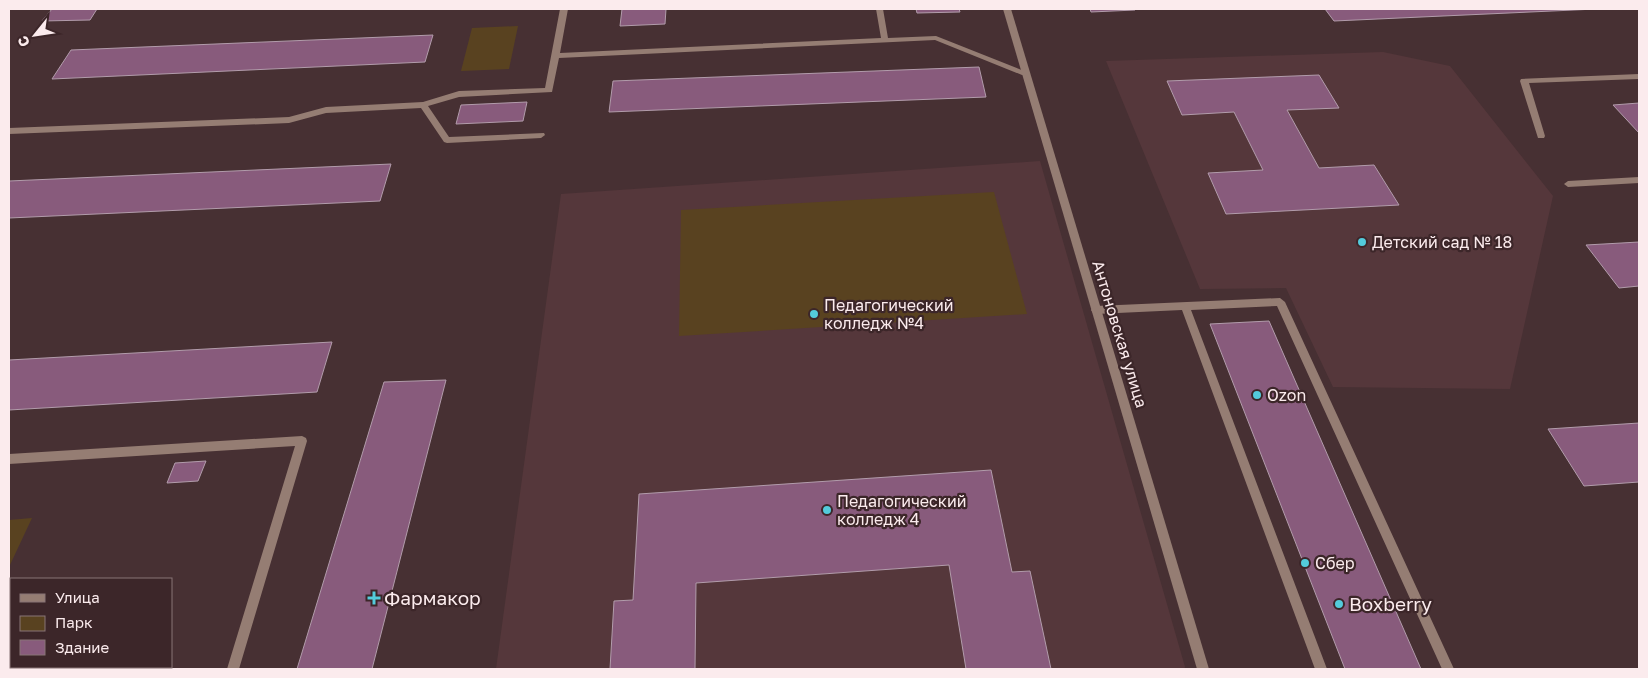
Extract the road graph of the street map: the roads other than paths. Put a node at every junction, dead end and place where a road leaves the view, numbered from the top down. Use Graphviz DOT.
graph roads {
  1 [pos="564,9"];
  2 [pos="880,9"];
  3 [pos="1006,9"];
  4 [pos="885,40"];
  5 [pos="555,56"];
  6 [pos="1026,73"];
  7 [pos="1639,76"];
  8 [pos="424,105"];
  9 [pos="9,130"];
  10 [pos="541,135"];
  11 [pos="1541,136"];
  12 [pos="1639,180"];
  13 [pos="1568,184"];
  14 [pos="1185,306"];
  15 [pos="1096,310"];
  16 [pos="9,459"];
  17 [pos="233,669"];
  18 [pos="1203,669"];
  19 [pos="1321,669"];
  20 [pos="1448,669"];
  1 -- 5 [label="street"];
  2 -- 4 [label="street"];
  3 -- 6 [label="street, Антоновская улица"];
  4 -- 5 [label="street"];
  4 -- 6 [label="street"];
  5 -- 8 [label="street"];
  6 -- 15 [label="street, Антоновская улица"];
  7 -- 11 [label="street"];
  8 -- 9 [label="street"];
  8 -- 10 [label="street"];
  12 -- 13 [label="street"];
  14 -- 15 [label="street"];
  14 -- 19 [label="street"];
  14 -- 20 [label="street"];
  15 -- 18 [label="street, Антоновская улица"];
  16 -- 17 [label="street"];
}
